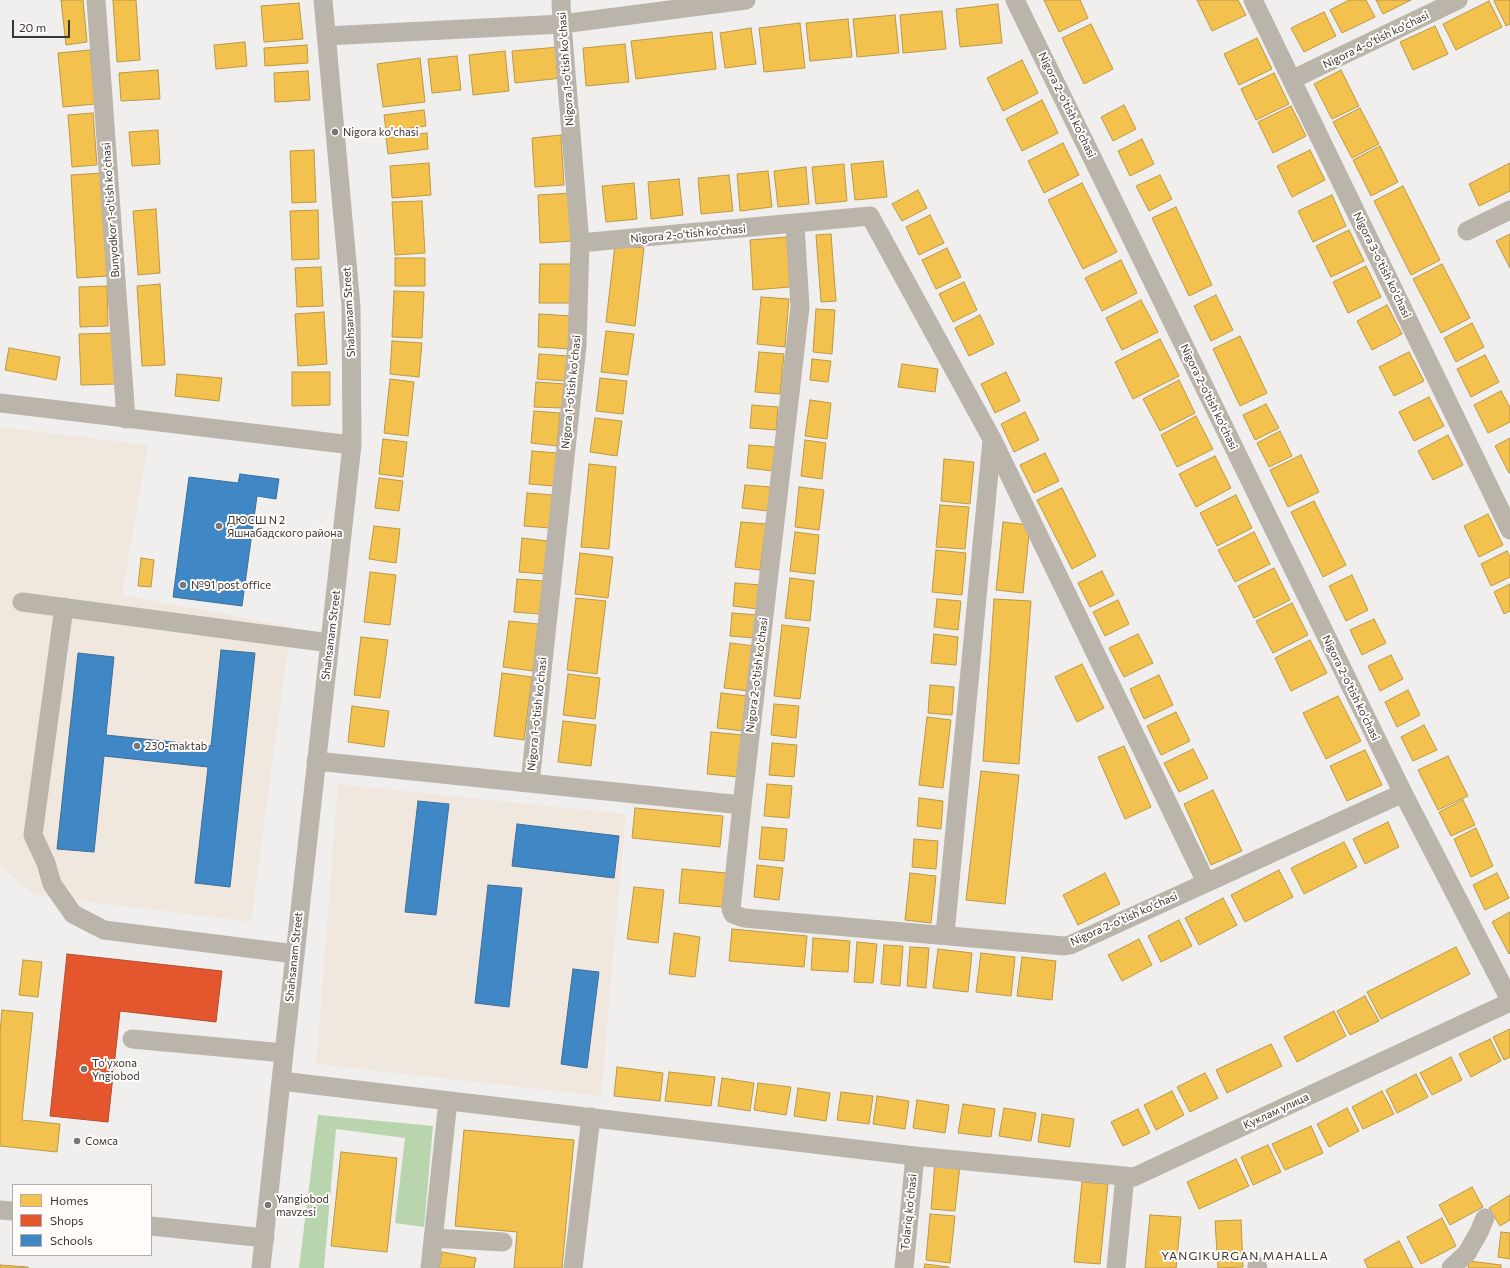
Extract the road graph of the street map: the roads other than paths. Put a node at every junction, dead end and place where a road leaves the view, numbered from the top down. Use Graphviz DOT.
graph roads {
  1 [pos="96,0"];
  2 [pos="324,0"];
  3 [pos="561,0"];
  4 [pos="746,0"];
  5 [pos="1015,0"];
  6 [pos="1253,0"];
  7 [pos="1458,0"];
  8 [pos="562,24"];
  9 [pos="326,36"];
  10 [pos="1293,79"];
  11 [pos="1510,210"];
  12 [pos="795,224"];
  13 [pos="1467,231"];
  14 [pos="580,243"];
  15 [pos="0,403"];
  16 [pos="126,419"];
  17 [pos="992,439"];
  18 [pos="352,446"];
  19 [pos="1510,530"];
  20 [pos="22,602"];
  21 [pos="64,607"];
  22 [pos="330,643"];
  23 [pos="316,761"];
  24 [pos="530,783"];
  25 [pos="1403,793"];
  26 [pos="742,805"];
  27 [pos="1206,882"];
  28 [pos="945,934"];
  29 [pos="295,954"];
  30 [pos="1510,1001"];
  31 [pos="132,1039"];
  32 [pos="284,1053"];
  33 [pos="281,1081"];
  34 [pos="448,1101"];
  35 [pos="591,1118"];
  36 [pos="915,1156"];
  37 [pos="1125,1176"];
  38 [pos="0,1210"];
  39 [pos="12,1211"];
  40 [pos="1485,1218"];
  41 [pos="152,1226"];
  42 [pos="264,1238"];
  43 [pos="433,1238"];
  44 [pos="503,1242"];
  45 [pos="262,1268"];
  46 [pos="430,1268"];
  47 [pos="573,1268"];
  48 [pos="904,1268"];
  49 [pos="1116,1268"];
  50 [pos="1451,1268"];
  1 -- 16 [label="street, Bunyodkor 1-o'tish ko'chasi"];
  2 -- 9 [label="street, Shahsanam Street"];
  3 -- 8 [label="street, Nigora 1-o'tish ko'chasi"];
  4 -- 8 [label="street"];
  5 -- 25 [label="street, Nigora 2-o'tish ko'chasi"];
  6 -- 10 [label="street, Nigora 3-o'tish ko'chasi"];
  7 -- 10 [label="street, Nigora 4-o'tish ko'chasi"];
  8 -- 9 [label="street"];
  8 -- 14 [label="street, Nigora 1-o'tish ko'chasi"];
  9 -- 18 [label="street, Shahsanam Street"];
  10 -- 19 [label="street, Nigora 3-o'tish ko'chasi"];
  11 -- 13 [label="street"];
  12 -- 14 [label="street, Nigora 2-o'tish ko'chasi"];
  12 -- 17 [label="street, Nigora 2-o'tish ko'chasi"];
  12 -- 26 [label="street, Nigora 2-o'tish ko'chasi"];
  14 -- 24 [label="street, Nigora 1-o'tish ko'chasi"];
  15 -- 16 [label="street"];
  16 -- 18 [label="street"];
  17 -- 27 [label="street, Nigora 2-o'tish ko'chasi"];
  17 -- 28 [label="street"];
  18 -- 22 [label="street, Shahsanam Street"];
  20 -- 21 [label="street"];
  21 -- 22 [label="street"];
  21 -- 29 [label="street"];
  22 -- 23 [label="street, Shahsanam Street"];
  23 -- 24 [label="street, Nigora 1-o'tish ko'chasi"];
  23 -- 29 [label="street, Shahsanam Street"];
  24 -- 26 [label="street, Nigora 1-o'tish ko'chasi"];
  25 -- 27 [label="street, Nigora 2-o'tish ko'chasi"];
  25 -- 30 [label="street, Nigora 2-o'tish ko'chasi"];
  26 -- 28 [label="street, Nigora 2-o'tish ko'chasi"];
  27 -- 28 [label="street, Nigora 2-o'tish ko'chasi"];
  29 -- 32 [label="street, Shahsanam Street"];
  30 -- 37 [label="street, Куклам улица"];
  31 -- 32 [label="street"];
  32 -- 33 [label="street, Shahsanam Street"];
  33 -- 34 [label="street, Куклам улица"];
  33 -- 42 [label="street, Shahsanam Street"];
  34 -- 35 [label="street, Куклам улица"];
  34 -- 43 [label="street"];
  35 -- 36 [label="street, Куклам улица"];
  35 -- 47 [label="street"];
  36 -- 37 [label="street, Куклам улица"];
  36 -- 48 [label="street, Tolariq ko'chasi"];
  37 -- 49 [label="street"];
  38 -- 39 [label="street"];
  40 -- 50 [label="street"];
  41 -- 42 [label="street"];
  42 -- 45 [label="street, Shahsanam Street"];
  43 -- 44 [label="street"];
  43 -- 46 [label="street"];
}
